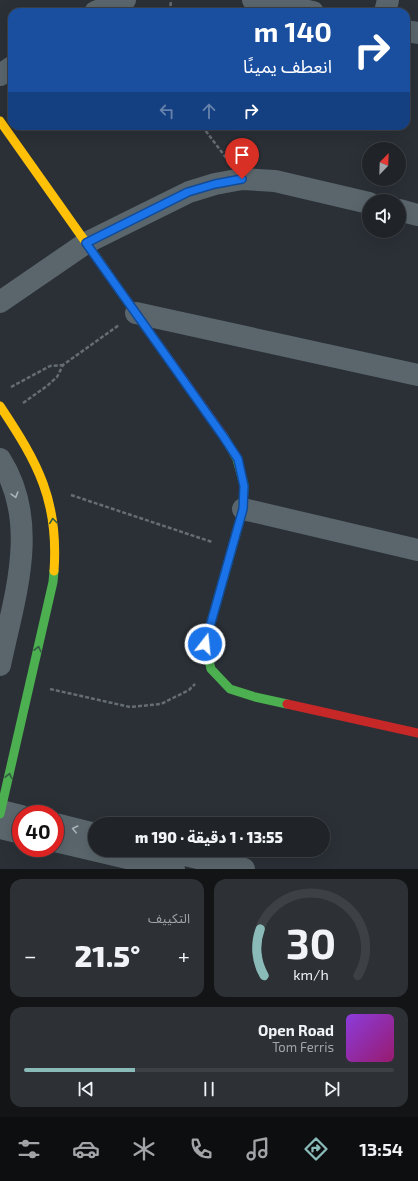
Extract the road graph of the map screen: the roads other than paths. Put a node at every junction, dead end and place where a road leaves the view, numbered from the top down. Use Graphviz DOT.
graph roads {
  1 [pos="126,0"];
  2 [pos="253,0"];
  3 [pos="105,8"];
  4 [pos="293,8"];
  5 [pos="0,121"];
  6 [pos="362,201"];
  7 [pos="406,212"];
  8 [pos="418,215"];
  9 [pos="86,243"];
  10 [pos="0,302"];
  11 [pos="136,313"];
  12 [pos="418,375"];
  13 [pos="0,406"];
  14 [pos="31,455"];
  15 [pos="2,463"];
  16 [pos="243,509"];
  17 [pos="418,550"];
  18 [pos="0,665"];
  19 [pos="418,733"];
  20 [pos="5,817"];
  21 [pos="64,826"];
  22 [pos="88,832"];
  23 [pos="64,843"];
  24 [pos="193,857"];
  25 [pos="174,869"];
  26 [pos="244,869"];
  1 -- 3 [label="street"];
  2 -- 4 [label="street"];
  5 -- 9 [label="street"];
  6 -- 9 [label="street"];
  7 -- 8 [label="street"];
  9 -- 10 [label="street"];
  9 -- 11 [label="street"];
  11 -- 12 [label="street"];
  11 -- 16 [label="street"];
  13 -- 14 [label="street"];
  14 -- 15 [label="street"];
  20 -- 14 [label="street, one-way"];
  15 -- 18 [label="street, one-way"];
  16 -- 17 [label="street"];
  16 -- 19 [label="street"];
  22 -- 21 [label="street, one-way"];
  23 -- 25 [label="street"];
  24 -- 26 [label="street"];
}
